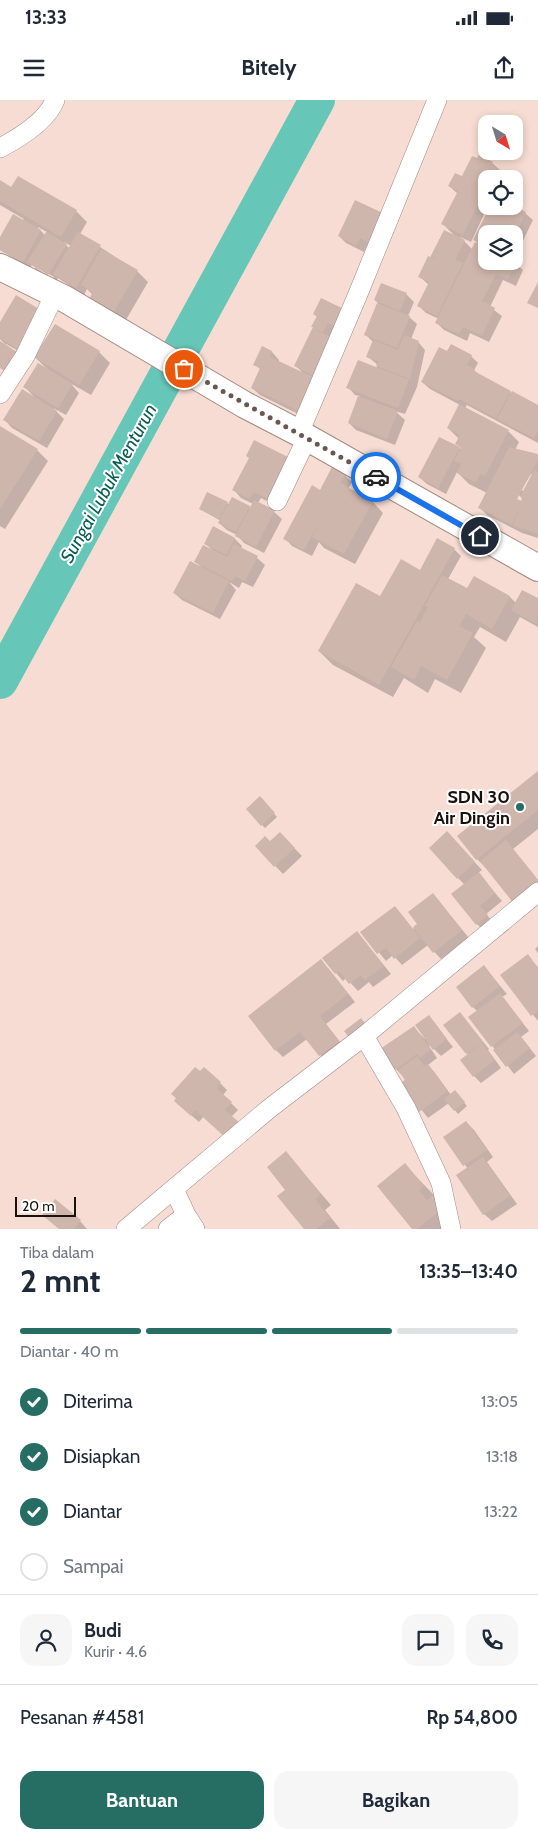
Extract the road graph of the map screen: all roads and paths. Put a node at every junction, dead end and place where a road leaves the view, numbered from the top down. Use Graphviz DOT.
graph roads {
  1 [pos="55,100"];
  2 [pos="437,100"];
  3 [pos="0,148"];
  4 [pos="0,267"];
  5 [pos="65,299"];
  6 [pos="0,394"];
  7 [pos="303,435"];
  8 [pos="277,501"];
  9 [pos="538,568"];
  10 [pos="538,892"];
  11 [pos="364,1036"];
  12 [pos="174,1189"];
  13 [pos="191,1222"];
  14 [pos="126,1229"];
  15 [pos="168,1229"];
  16 [pos="451,1229"];
  1 -- 3 [label="street"];
  2 -- 7 [label="street"];
  4 -- 5 [label="street"];
  5 -- 6 [label="street"];
  5 -- 7 [label="street"];
  7 -- 8 [label="street"];
  7 -- 9 [label="street"];
  10 -- 11 [label="street"];
  11 -- 12 [label="street"];
  11 -- 16 [label="street"];
  12 -- 13 [label="street"];
  12 -- 14 [label="street"];
  13 -- 15 [label="street"];
}
